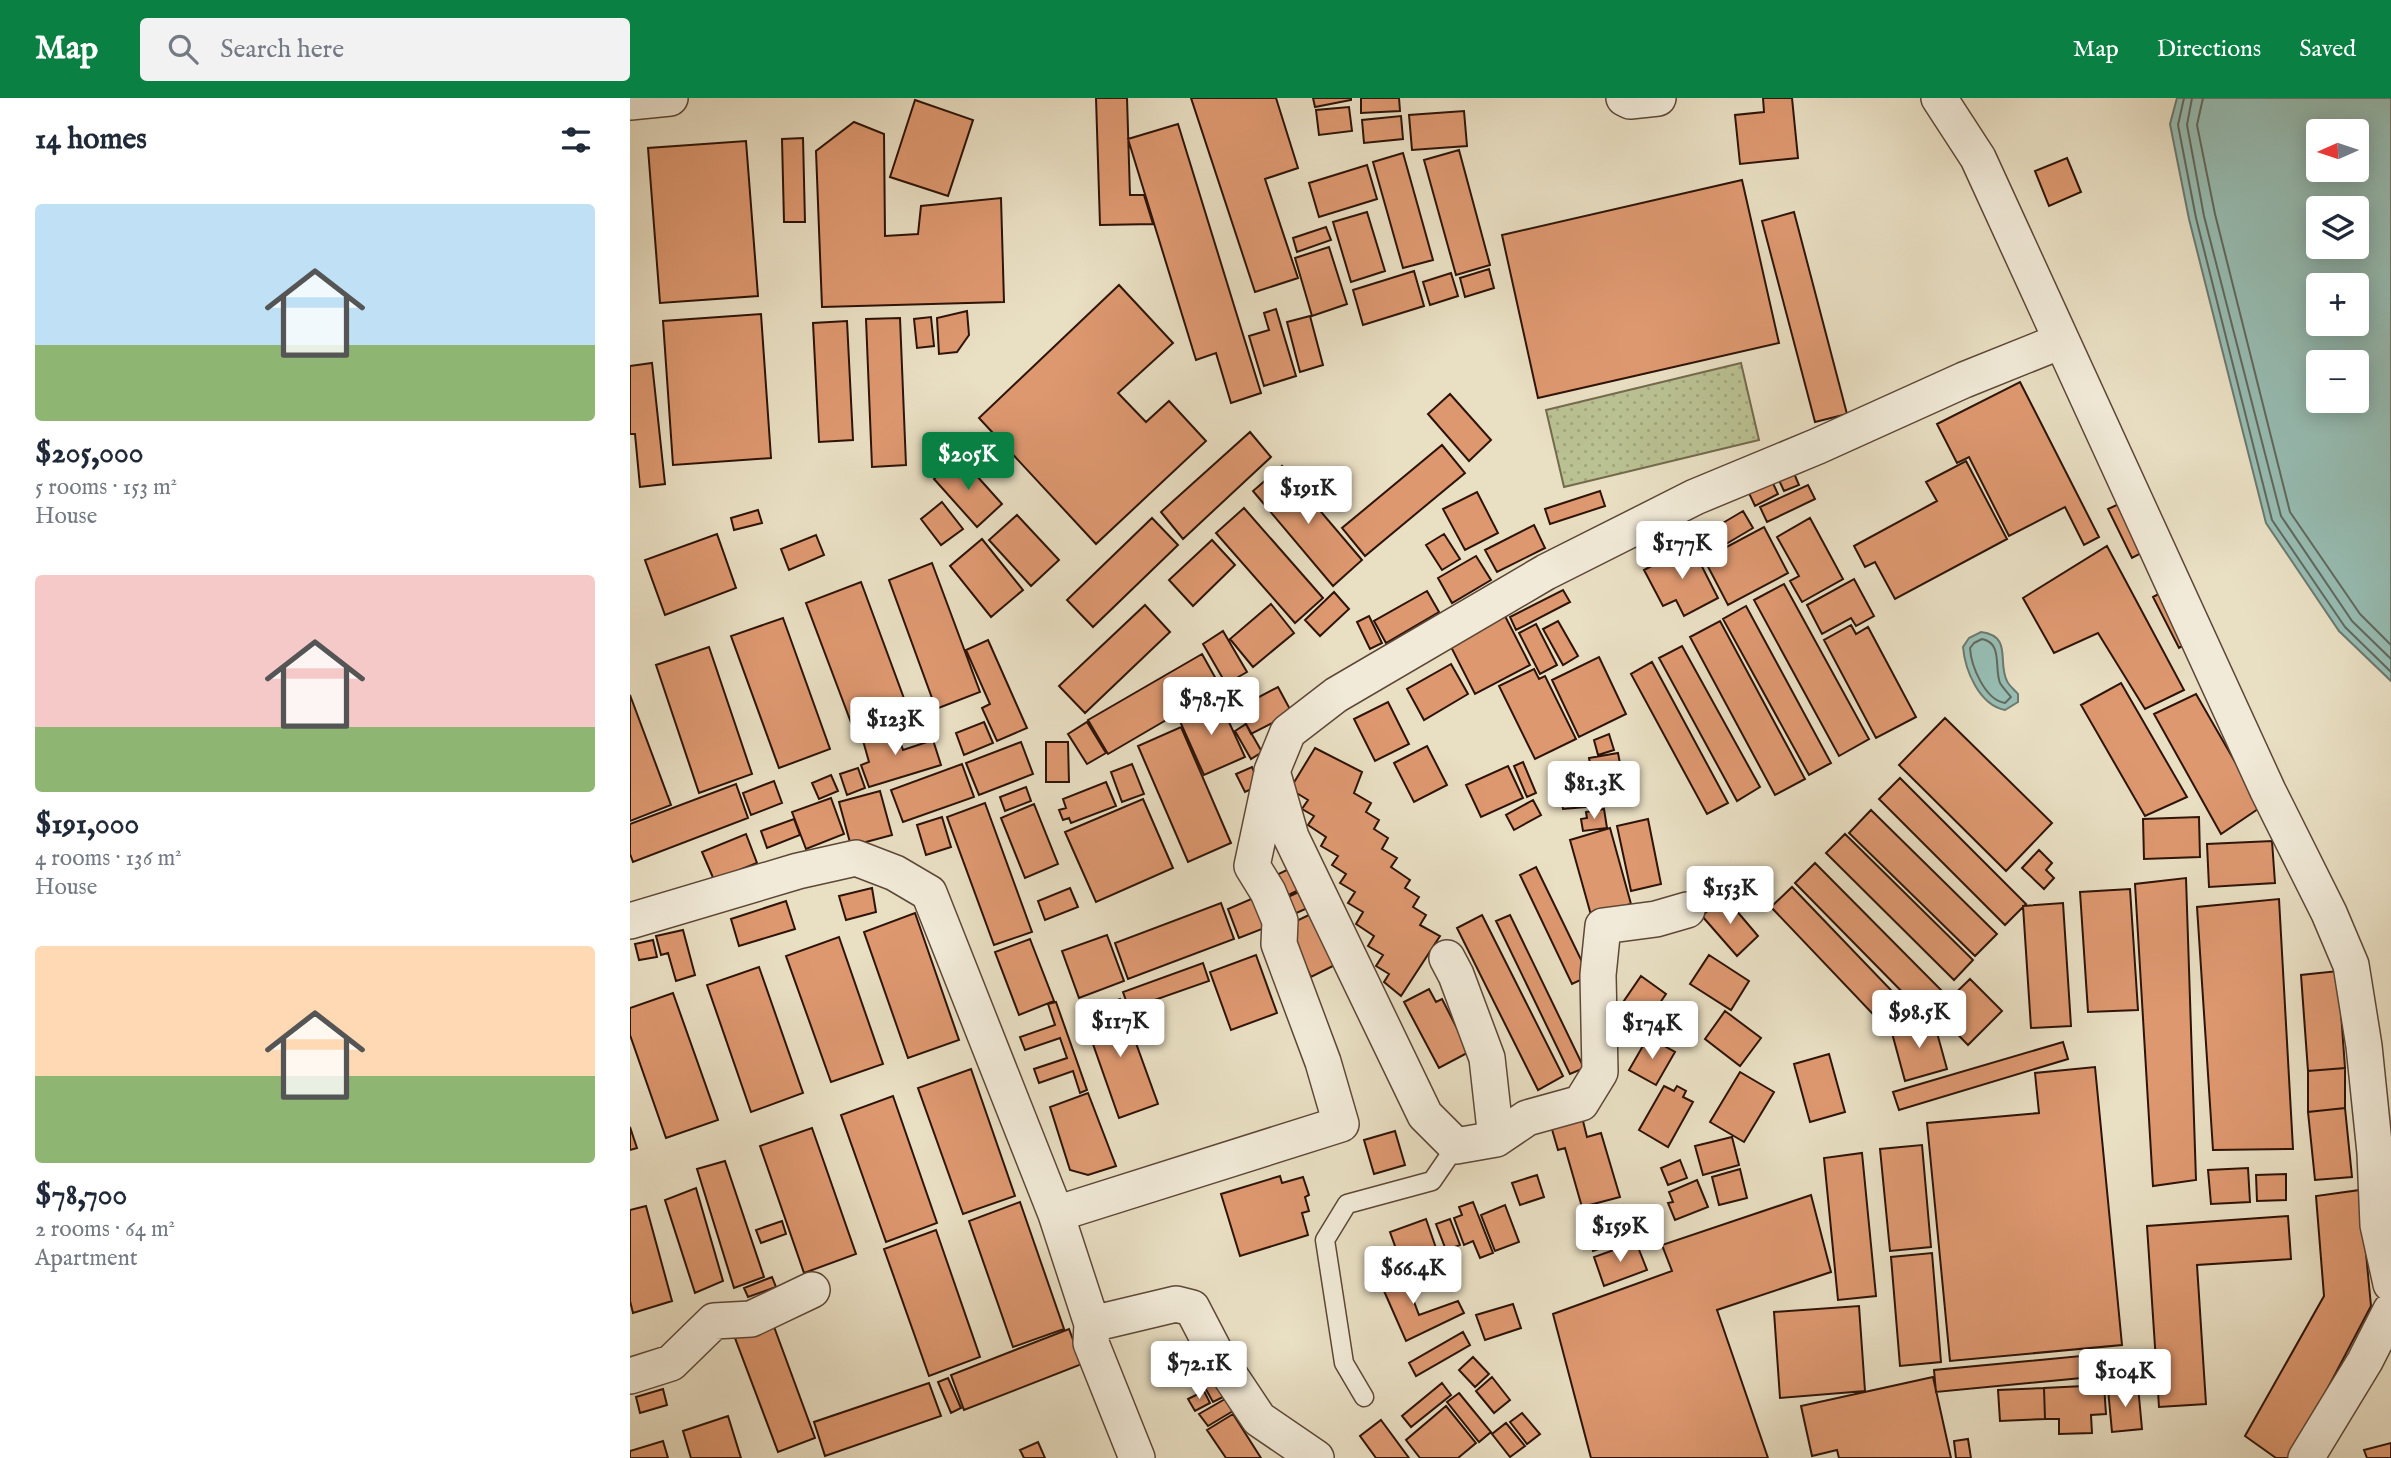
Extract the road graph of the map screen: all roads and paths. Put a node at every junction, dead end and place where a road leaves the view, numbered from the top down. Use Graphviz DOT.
graph roads {
  1 [pos="670,98"];
  2 [pos="1624,98"];
  3 [pos="1658,98"];
  4 [pos="1939,98"];
  5 [pos="630,102"];
  6 [pos="2061,341"];
  7 [pos="1272,771"];
  8 [pos="1687,910"];
  9 [pos="630,921"];
  10 [pos="1447,958"];
  11 [pos="1496,1139"];
  12 [pos="1456,1146"];
  13 [pos="1056,1214"];
  14 [pos="2391,1284"];
  15 [pos="812,1290"];
  16 [pos="2391,1310"];
  17 [pos="1092,1324"];
  18 [pos="630,1376"];
  19 [pos="1364,1397"];
  20 [pos="1137,1458"];
  21 [pos="1316,1458"];
  22 [pos="2306,1458"];
  1 -- 5 [label="street"];
  2 -- 3 [label="street"];
  4 -- 6 [label="street"];
  6 -- 7 [label="street"];
  6 -- 14 [label="street"];
  7 -- 12 [label="street"];
  7 -- 13 [label="street"];
  8 -- 11 [label="street"];
  9 -- 13 [label="street"];
  10 -- 11 [label="street"];
  11 -- 12 [label="street"];
  12 -- 19 [label="lane"];
  13 -- 17 [label="street"];
  15 -- 18 [label="street"];
  16 -- 22 [label="street"];
  17 -- 20 [label="street"];
  17 -- 21 [label="street"];
}
